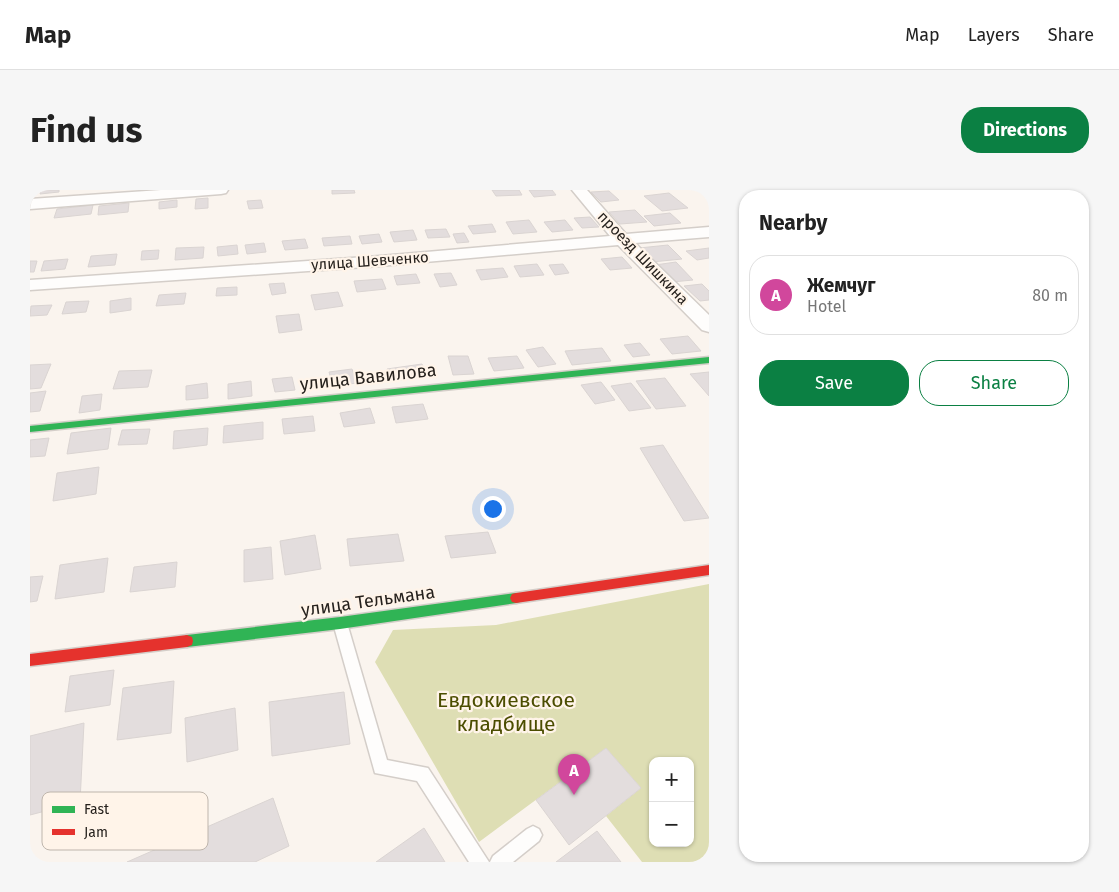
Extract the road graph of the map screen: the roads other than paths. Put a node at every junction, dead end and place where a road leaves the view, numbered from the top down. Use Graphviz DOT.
graph roads {
  1 [pos="221,190"];
  2 [pos="579,190"];
  3 [pos="30,204"];
  4 [pos="709,232"];
  5 [pos="624,241"];
  6 [pos="30,285"];
  7 [pos="709,326"];
  8 [pos="709,360"];
  9 [pos="30,429"];
  10 [pos="709,570"];
  11 [pos="340,623"];
  12 [pos="30,660"];
  13 [pos="534,835"];
  14 [pos="480,862"];
  15 [pos="499,862"];
  1 -- 3 [label="street"];
  2 -- 5 [label="street, проезд Шишкина"];
  4 -- 5 [label="street, улица Шевченко"];
  5 -- 6 [label="street, улица Шевченко"];
  5 -- 7 [label="street, проезд Шишкина"];
  8 -- 9 [label="street, улица Вавилова"];
  10 -- 11 [label="street, улица Тельмана"];
  11 -- 12 [label="street, улица Тельмана"];
  11 -- 14 [label="lane"];
  13 -- 15 [label="lane"];
}
